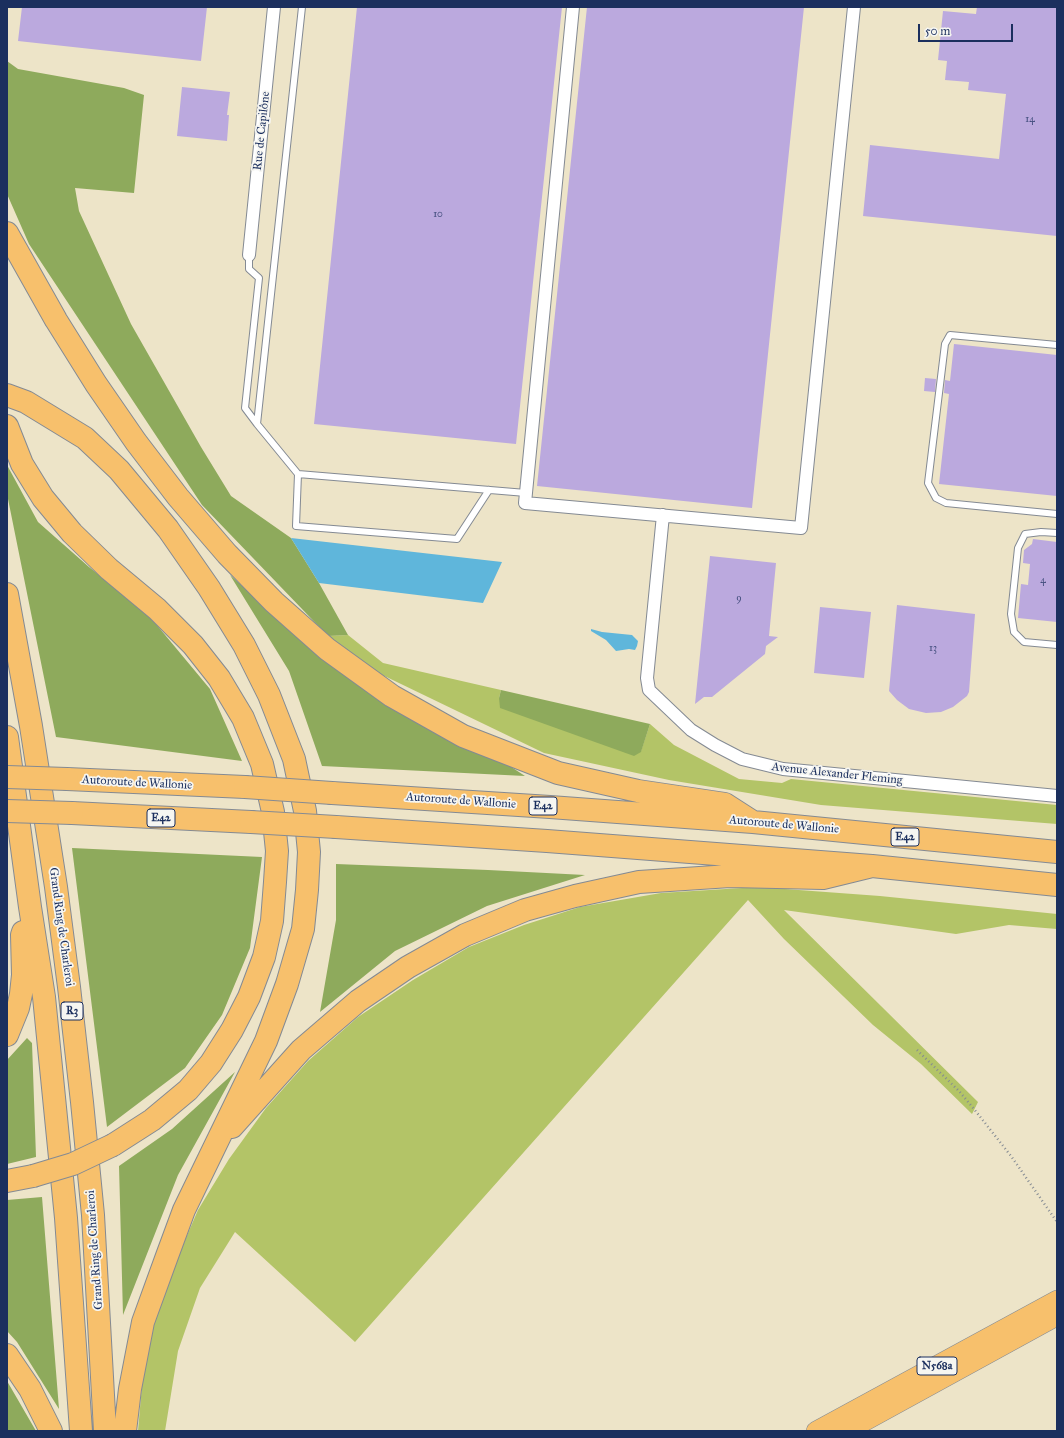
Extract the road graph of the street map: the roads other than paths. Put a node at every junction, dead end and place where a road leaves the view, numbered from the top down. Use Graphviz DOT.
graph roads {
  1 [pos="274,7"];
  2 [pos="302,7"];
  3 [pos="573,7"];
  4 [pos="854,7"];
  5 [pos="7,233"];
  6 [pos="249,255"];
  7 [pos="1057,345"];
  8 [pos="17,398"];
  9 [pos="257,424"];
  10 [pos="7,426"];
  11 [pos="298,474"];
  12 [pos="489,490"];
  13 [pos="526,493"];
  14 [pos="1057,514"];
  15 [pos="664,515"];
  16 [pos="1057,533"];
  17 [pos="7,594"];
  18 [pos="1057,645"];
  19 [pos="7,737"];
  20 [pos="7,777"];
  21 [pos="1057,796"];
  22 [pos="7,811"];
  23 [pos="753,822"];
  24 [pos="1057,852"];
  25 [pos="872,866"];
  26 [pos="1057,885"];
  27 [pos="30,907"];
  28 [pos="7,1035"];
  29 [pos="214,1145"];
  30 [pos="7,1181"];
  31 [pos="1057,1300"];
  32 [pos="1057,1316"];
  33 [pos="7,1355"];
  34 [pos="51,1431"];
  35 [pos="81,1431"];
  36 [pos="105,1431"];
  37 [pos="125,1431"];
  38 [pos="816,1431"];
  39 [pos="847,1431"];
  1 -- 6 [label="street, Rue de Capilône"];
  2 -- 9 [label="lane"];
  3 -- 13 [label="street"];
  4 -- 15 [label="street"];
  5 -- 23 [label="highway"];
  6 -- 9 [label="lane"];
  7 -- 14 [label="lane"];
  8 -- 29 [label="highway"];
  9 -- 11 [label="lane"];
  10 -- 30 [label="highway, bridge"];
  11 -- 12 [label="lane"];
  11 -- 12 [label="lane"];
  12 -- 13 [label="lane"];
  13 -- 15 [label="street"];
  15 -- 21 [label="street, Avenue Alexander Fleming"];
  16 -- 18 [label="lane"];
  17 -- 36 [label="highway, Grand Ring de Charleroi / R3"];
  19 -- 27 [label="highway, R3"];
  20 -- 23 [label="highway, Autoroute de Wallonie / E42, bridge"];
  22 -- 25 [label="highway, E42, bridge"];
  23 -- 24 [label="highway, Autoroute de Wallonie / E42"];
  25 -- 26 [label="highway, E42"];
  25 -- 29 [label="highway"];
  27 -- 28 [label="highway"];
  27 -- 35 [label="highway, R3"];
  29 -- 37 [label="highway"];
  31 -- 38 [label="main road, N568a"];
  32 -- 39 [label="main road, N568a"];
  33 -- 34 [label="highway"];
}
